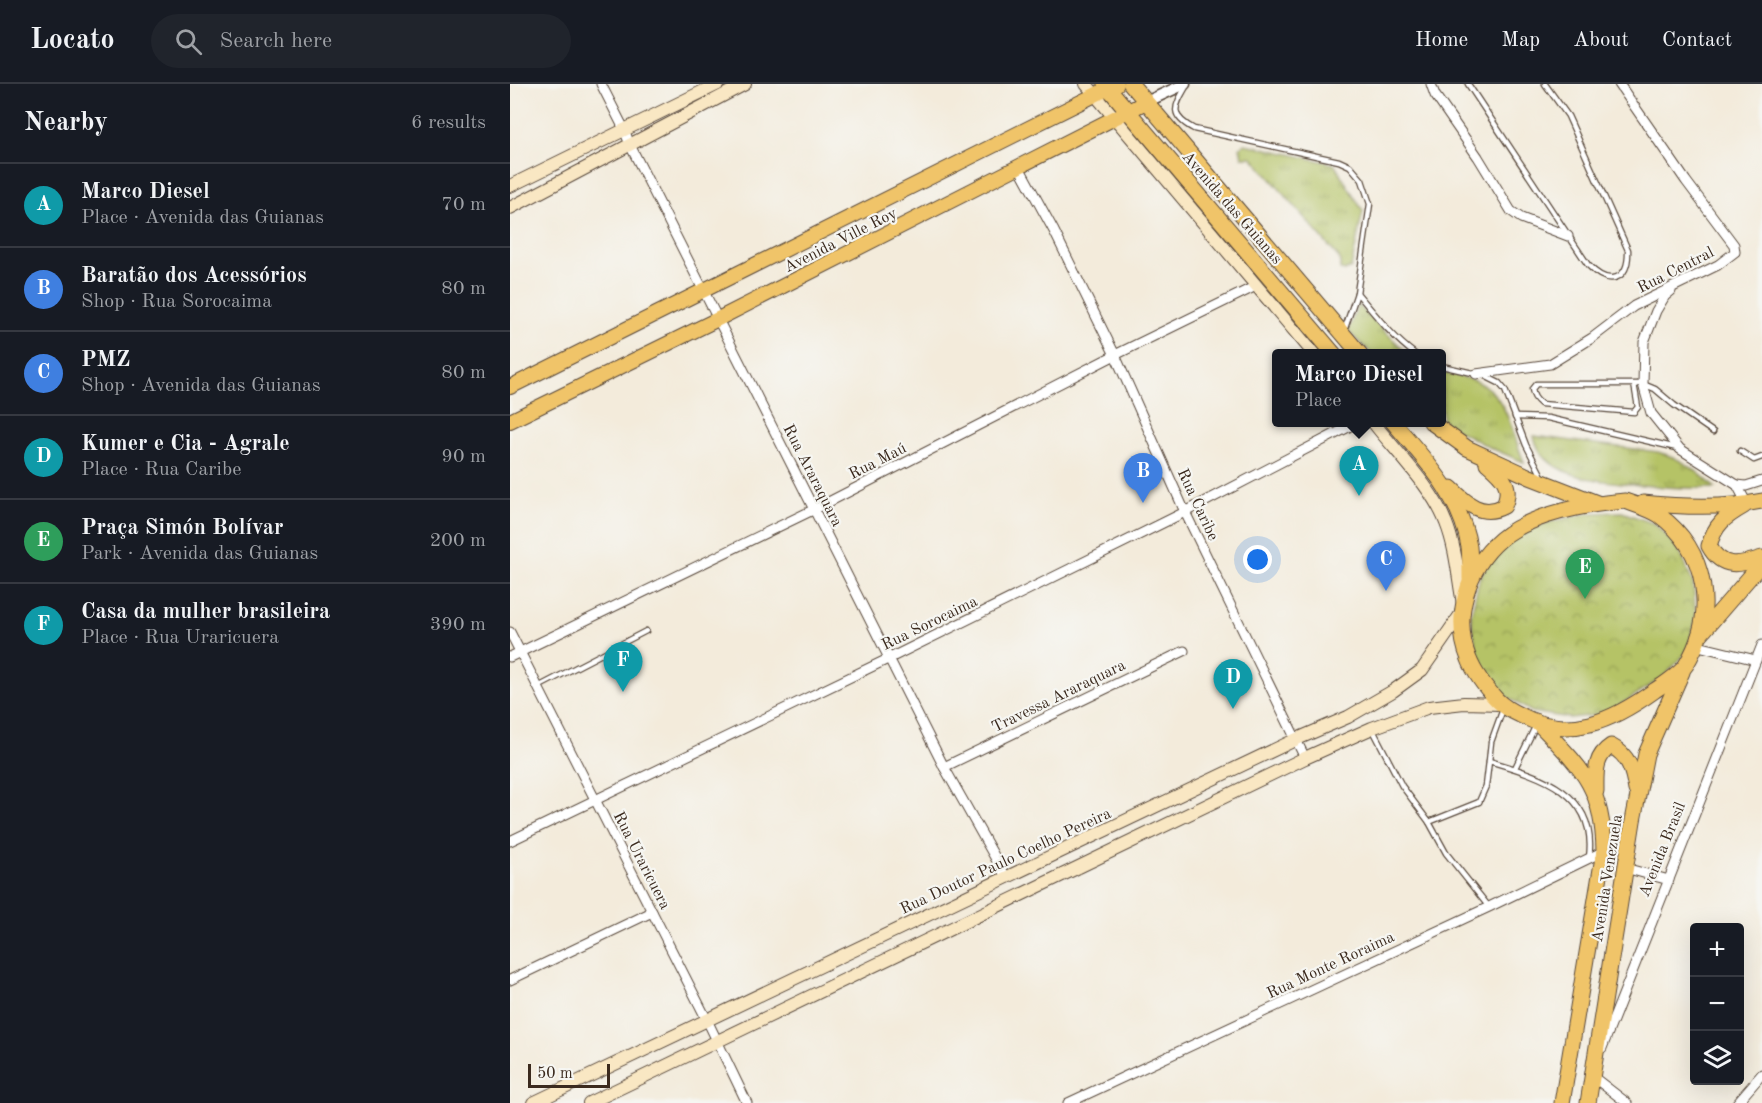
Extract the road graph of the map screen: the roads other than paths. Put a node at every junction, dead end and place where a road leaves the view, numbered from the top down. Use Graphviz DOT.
graph roads {
  1 [pos="601,84"];
  2 [pos="718,84"];
  3 [pos="745,84"];
  4 [pos="1086,84"];
  5 [pos="1186,84"];
  6 [pos="1431,84"];
  7 [pos="1468,84"];
  8 [pos="1545,84"];
  9 [pos="1619,84"];
  10 [pos="1107,88"];
  11 [pos="1138,91"];
  12 [pos="1121,116"];
  13 [pos="624,129"];
  14 [pos="630,146"];
  15 [pos="1019,167"];
  16 [pos="510,186"];
  17 [pos="510,208"];
  18 [pos="1568,236"];
  19 [pos="1679,283"];
  20 [pos="1256,286"];
  21 [pos="705,289"];
  22 [pos="1357,293"];
  23 [pos="718,319"];
  24 [pos="1343,334"];
  25 [pos="1310,349"];
  26 [pos="1330,349"];
  27 [pos="1356,349"];
  28 [pos="1409,349"];
  29 [pos="1115,355"];
  30 [pos="1446,367"];
  31 [pos="1476,374"];
  32 [pos="1639,384"];
  33 [pos="510,387"];
  34 [pos="1515,417"];
  35 [pos="510,422"];
  36 [pos="1350,427"];
  37 [pos="1376,427"];
  38 [pos="1396,427"];
  39 [pos="1437,427"];
  40 [pos="1713,432"];
  41 [pos="1467,448"];
  42 [pos="1680,449"];
  43 [pos="1740,451"];
  44 [pos="1762,457"];
  45 [pos="1438,476"];
  46 [pos="1762,481"];
  47 [pos="1545,483"];
  48 [pos="1737,484"];
  49 [pos="1625,501"];
  50 [pos="1754,502"];
  51 [pos="1597,503"];
  52 [pos="815,509"];
  53 [pos="1185,512"];
  54 [pos="1762,558"];
  55 [pos="1762,563"];
  56 [pos="1464,581"];
  57 [pos="1463,608"];
  58 [pos="646,631"];
  59 [pos="510,632"];
  60 [pos="1696,641"];
  61 [pos="1762,645"];
  62 [pos="1184,651"];
  63 [pos="520,652"];
  64 [pos="510,657"];
  65 [pos="890,658"];
  66 [pos="1756,660"];
  67 [pos="1685,667"];
  68 [pos="538,687"];
  69 [pos="1503,705"];
  70 [pos="1539,724"];
  71 [pos="1372,728"];
  72 [pos="1298,739"];
  73 [pos="1305,758"];
  74 [pos="1490,761"];
  75 [pos="944,767"];
  76 [pos="1515,768"];
  77 [pos="1637,796"];
  78 [pos="1596,797"];
  79 [pos="595,800"];
  80 [pos="1429,822"];
  81 [pos="510,841"];
  82 [pos="1604,851"];
  83 [pos="1589,858"];
  84 [pos="1625,868"];
  85 [pos="1006,877"];
  86 [pos="1669,880"];
  87 [pos="1489,907"];
  88 [pos="652,912"];
  89 [pos="510,980"];
  90 [pos="707,1020"];
  91 [pos="718,1041"];
  92 [pos="1593,1072"];
  93 [pos="1762,1074"];
  94 [pos="533,1103"];
  95 [pos="590,1103"];
  96 [pos="747,1103"];
  97 [pos="1068,1103"];
  98 [pos="1562,1103"];
  99 [pos="1588,1103"];
  100 [pos="1627,1103"];
  101 [pos="1737,1103"];
  1 -- 13 [label="street, Rua Araraquara"];
  2 -- 13 [label="main road"];
  3 -- 14 [label="main road"];
  4 -- 10 [label="main road, Avenida das Guianas"];
  5 -- 11 [label="street, Avenida Ville Roy"];
  5 -- 22 [label="lane"];
  6 -- 18 [label="street"];
  7 -- 18 [label="lane"];
  8 -- 18 [label="lane"];
  9 -- 19 [label="street, Rua Central"];
  10 -- 12 [label="highway, Avenida das Guianas"];
  10 -- 21 [label="main road, Avenida Ville Roy"];
  11 -- 12 [label="main road, Avenida Ville Roy"];
  11 -- 24 [label="highway, Avenida das Guianas"];
  12 -- 15 [label="main road, Avenida Ville Roy"];
  12 -- 20 [label="main road, Avenida das Guianas"];
  12 -- 26 [label="highway, Avenida das Guianas"];
  13 -- 14 [label="street, Rua Araraquara"];
  13 -- 16 [label="main road"];
  14 -- 17 [label="main road"];
  14 -- 21 [label="street, Rua Araraquara"];
  15 -- 23 [label="main road, Avenida Ville Roy"];
  15 -- 29 [label="street, Rua Caribe"];
  19 -- 31 [label="street, Rua Central"];
  19 -- 32 [label="street"];
  20 -- 25 [label="main road, Avenida das Guianas"];
  20 -- 29 [label="street, Rua Maú"];
  21 -- 23 [label="street, Rua Araraquara"];
  21 -- 33 [label="main road, Avenida Ville Roy"];
  22 -- 24 [label="lane"];
  22 -- 28 [label="lane"];
  23 -- 35 [label="main road, Avenida Ville Roy"];
  23 -- 52 [label="street, Rua Araraquara"];
  24 -- 27 [label="highway, Avenida das Guianas"];
  29 -- 52 [label="street, Rua Maú"];
  29 -- 53 [label="street, Rua Caribe"];
  30 -- 31 [label="lane"];
  31 -- 34 [label="lane"];
  32 -- 32 [label="lane"];
  32 -- 40 [label="lane"];
  32 -- 42 [label="street"];
  34 -- 42 [label="lane"];
  34 -- 47 [label="lane"];
  36 -- 53 [label="street, Rua Sorocaima"];
  37 -- 56 [label="main road"];
  38 -- 45 [label="highway"];
  39 -- 41 [label="highway"];
  41 -- 45 [label="highway"];
  41 -- 47 [label="highway"];
  42 -- 48 [label="street"];
  43 -- 44 [label="lane"];
  45 -- 56 [label="highway"];
  46 -- 48 [label="street"];
  47 -- 51 [label="highway"];
  48 -- 50 [label="street"];
  49 -- 50 [label="highway"];
  49 -- 51 [label="highway"];
  49 -- 60 [label="highway"];
  50 -- 54 [label="highway"];
  51 -- 56 [label="highway"];
  52 -- 63 [label="street, Rua Maú"];
  52 -- 65 [label="street, Rua Araraquara"];
  53 -- 65 [label="street, Rua Sorocaima"];
  53 -- 72 [label="street, Rua Caribe"];
  55 -- 60 [label="highway"];
  56 -- 57 [label="highway"];
  57 -- 69 [label="highway"];
  57 -- 72 [label="main road, Rua Doutor Paulo Coelho Pereira"];
  58 -- 68 [label="lane"];
  59 -- 63 [label="street, Rua Uraricuera"];
  60 -- 66 [label="street"];
  60 -- 67 [label="highway, Avenida Venezuela"];
  61 -- 66 [label="street, Avenida Brasil"];
  62 -- 75 [label="street, Travessa Araraquara"];
  63 -- 64 [label="street, Rua Maú"];
  63 -- 68 [label="street, Rua Uraricuera"];
  65 -- 75 [label="street, Rua Araraquara"];
  65 -- 79 [label="street, Rua Sorocaima"];
  66 -- 86 [label="street, Avenida Brasil"];
  67 -- 70 [label="highway"];
  67 -- 77 [label="highway, Avenida Venezuela"];
  68 -- 79 [label="street, Rua Uraricuera"];
  69 -- 70 [label="highway"];
  69 -- 71 [label="main road"];
  69 -- 74 [label="lane"];
  70 -- 76 [label="lane"];
  70 -- 78 [label="highway, Avenida Venezuela"];
  71 -- 73 [label="main road"];
  71 -- 80 [label="lane"];
  72 -- 73 [label="street, Rua Caribe"];
  72 -- 85 [label="main road, Rua Doutor Paulo Coelho Pereira"];
  73 -- 91 [label="main road"];
  74 -- 76 [label="lane"];
  74 -- 80 [label="lane"];
  75 -- 85 [label="street, Rua Araraquara"];
  76 -- 83 [label="lane"];
  77 -- 78 [label="highway"];
  77 -- 84 [label="highway, Avenida Venezuela"];
  78 -- 82 [label="highway, Avenida Venezuela"];
  79 -- 81 [label="street, Rua Sorocaima"];
  79 -- 88 [label="street, Rua Uraricuera"];
  80 -- 87 [label="lane"];
  82 -- 83 [label="street, Rua Monte Roraima"];
  82 -- 98 [label="highway, Avenida Venezuela"];
  83 -- 87 [label="street, Rua Monte Roraima"];
  84 -- 86 [label="street"];
  84 -- 92 [label="highway, Avenida Venezuela"];
  85 -- 90 [label="main road, Rua Doutor Paulo Coelho Pereira"];
  86 -- 92 [label="street, Avenida Brasil"];
  87 -- 97 [label="street, Rua Monte Roraima"];
  88 -- 89 [label="street"];
  88 -- 90 [label="street, Rua Uraricuera"];
  90 -- 91 [label="street, Rua Uraricuera"];
  90 -- 94 [label="main road, Rua Doutor Paulo Coelho Pereira"];
  91 -- 95 [label="main road"];
  91 -- 96 [label="street, Rua Uraricuera"];
  92 -- 99 [label="highway, Avenida Venezuela"];
  92 -- 100 [label="street"];
  93 -- 101 [label="street"];
}
